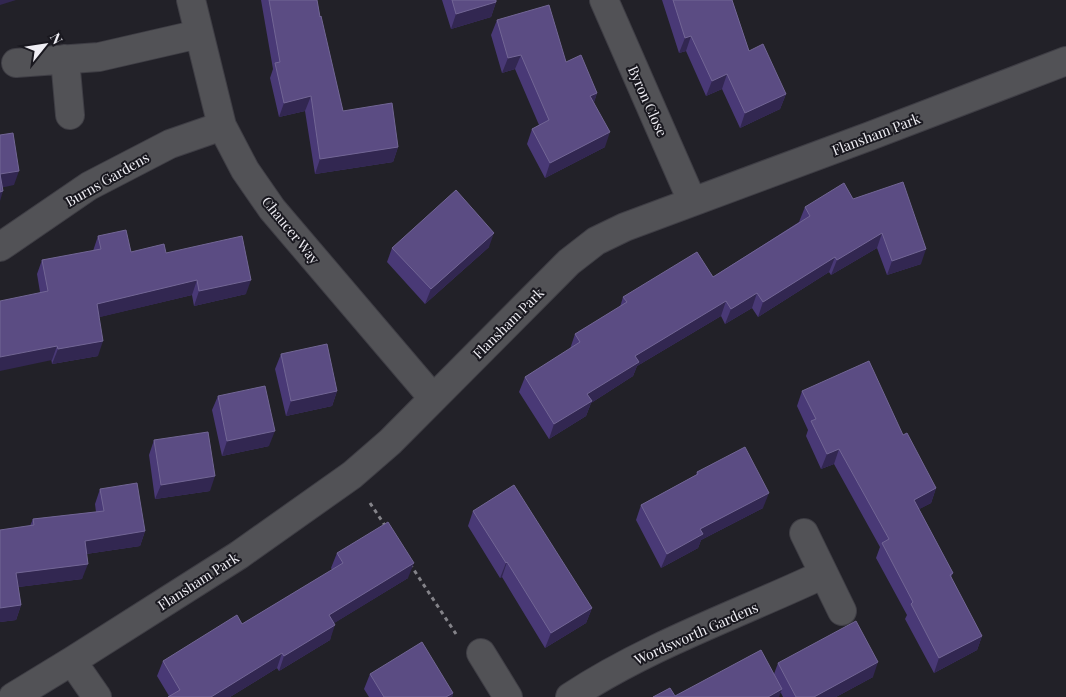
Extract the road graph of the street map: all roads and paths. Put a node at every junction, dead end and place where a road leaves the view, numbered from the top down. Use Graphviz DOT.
graph roads {
  1 [pos="191,0"];
  2 [pos="604,0"];
  3 [pos="199,34"];
  4 [pos="64,59"];
  5 [pos="1066,61"];
  6 [pos="16,62"];
  7 [pos="70,115"];
  8 [pos="222,126"];
  9 [pos="692,201"];
  10 [pos="0,247"];
  11 [pos="433,398"];
  12 [pos="352,476"];
  13 [pos="390,533"];
  14 [pos="804,533"];
  15 [pos="406,558"];
  16 [pos="824,574"];
  17 [pos="842,611"];
  18 [pos="481,653"];
  19 [pos="72,661"];
  20 [pos="13,697"];
  21 [pos="97,697"];
  22 [pos="508,697"];
  23 [pos="570,697"];
  1 -- 3 [label="street, Chaucer Way"];
  2 -- 9 [label="street, Byron Close"];
  3 -- 4 [label="street"];
  3 -- 8 [label="street, Chaucer Way"];
  4 -- 6 [label="street"];
  4 -- 7 [label="street"];
  5 -- 9 [label="street, Flansham Park"];
  8 -- 10 [label="street, Burns Gardens"];
  8 -- 11 [label="street, Chaucer Way"];
  9 -- 11 [label="street, Flansham Park"];
  11 -- 12 [label="street, Flansham Park"];
  12 -- 13 [label="path"];
  12 -- 19 [label="street, Flansham Park"];
  14 -- 16 [label="street"];
  15 -- 18 [label="path"];
  16 -- 17 [label="street"];
  16 -- 23 [label="street, Wordsworth Gardens"];
  18 -- 22 [label="street"];
  19 -- 20 [label="street, Flansham Park"];
  19 -- 21 [label="street"];
}
